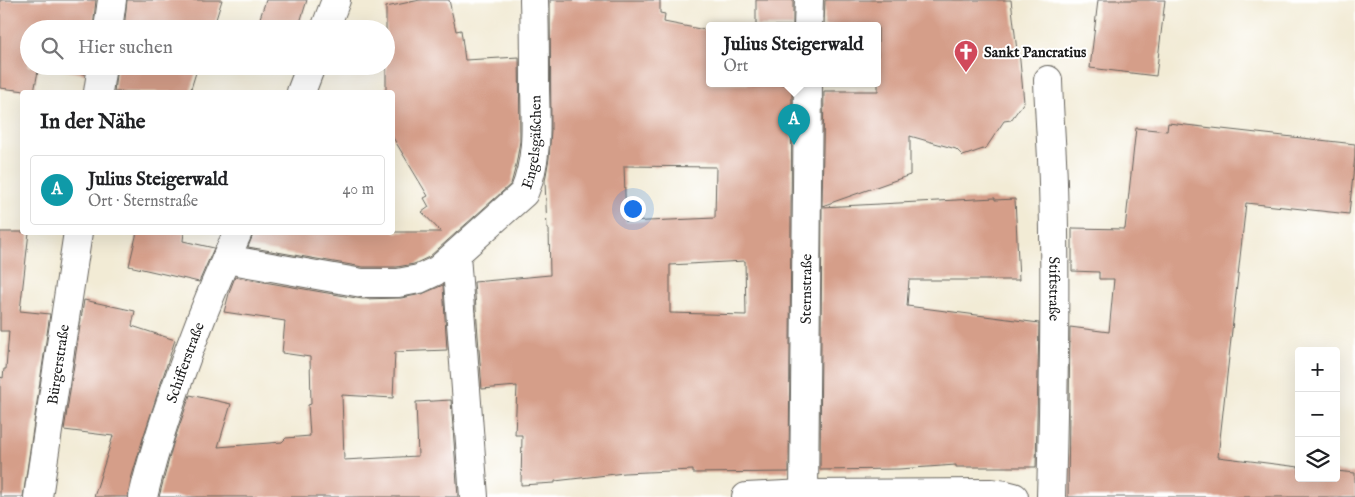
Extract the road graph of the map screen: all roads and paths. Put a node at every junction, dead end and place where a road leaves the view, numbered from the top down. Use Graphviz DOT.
graph roads {
  1 [pos="112,0"];
  2 [pos="336,0"];
  3 [pos="534,0"];
  4 [pos="809,0"];
  5 [pos="109,20"];
  6 [pos="328,20"];
  7 [pos="808,22"];
  8 [pos="101,75"];
  9 [pos="308,75"];
  10 [pos="1048,80"];
  11 [pos="808,87"];
  12 [pos="98,90"];
  13 [pos="302,90"];
  14 [pos="78,235"];
  15 [pos="237,235"];
  16 [pos="456,255"];
  17 [pos="226,259"];
  18 [pos="804,494"];
  19 [pos="38,497"];
  20 [pos="143,497"];
  21 [pos="474,497"];
  22 [pos="746,497"];
  23 [pos="1014,497"];
  24 [pos="1051,497"];
  1 -- 5 [label="street"];
  2 -- 6 [label="street"];
  3 -- 16 [label="street, Engelsgäßchen"];
  4 -- 7 [label="street"];
  8 -- 12 [label="street"];
  9 -- 13 [label="street"];
  10 -- 24 [label="street, Stiftstraße"];
  11 -- 18 [label="street, Sternstraße"];
  14 -- 19 [label="street, Bürgerstraße"];
  15 -- 17 [label="street, Schifferstraße"];
  16 -- 17 [label="street, Engelsgäßchen"];
  16 -- 21 [label="street"];
  17 -- 20 [label="street, Schifferstraße"];
  18 -- 22 [label="street"];
  18 -- 23 [label="street"];
}
